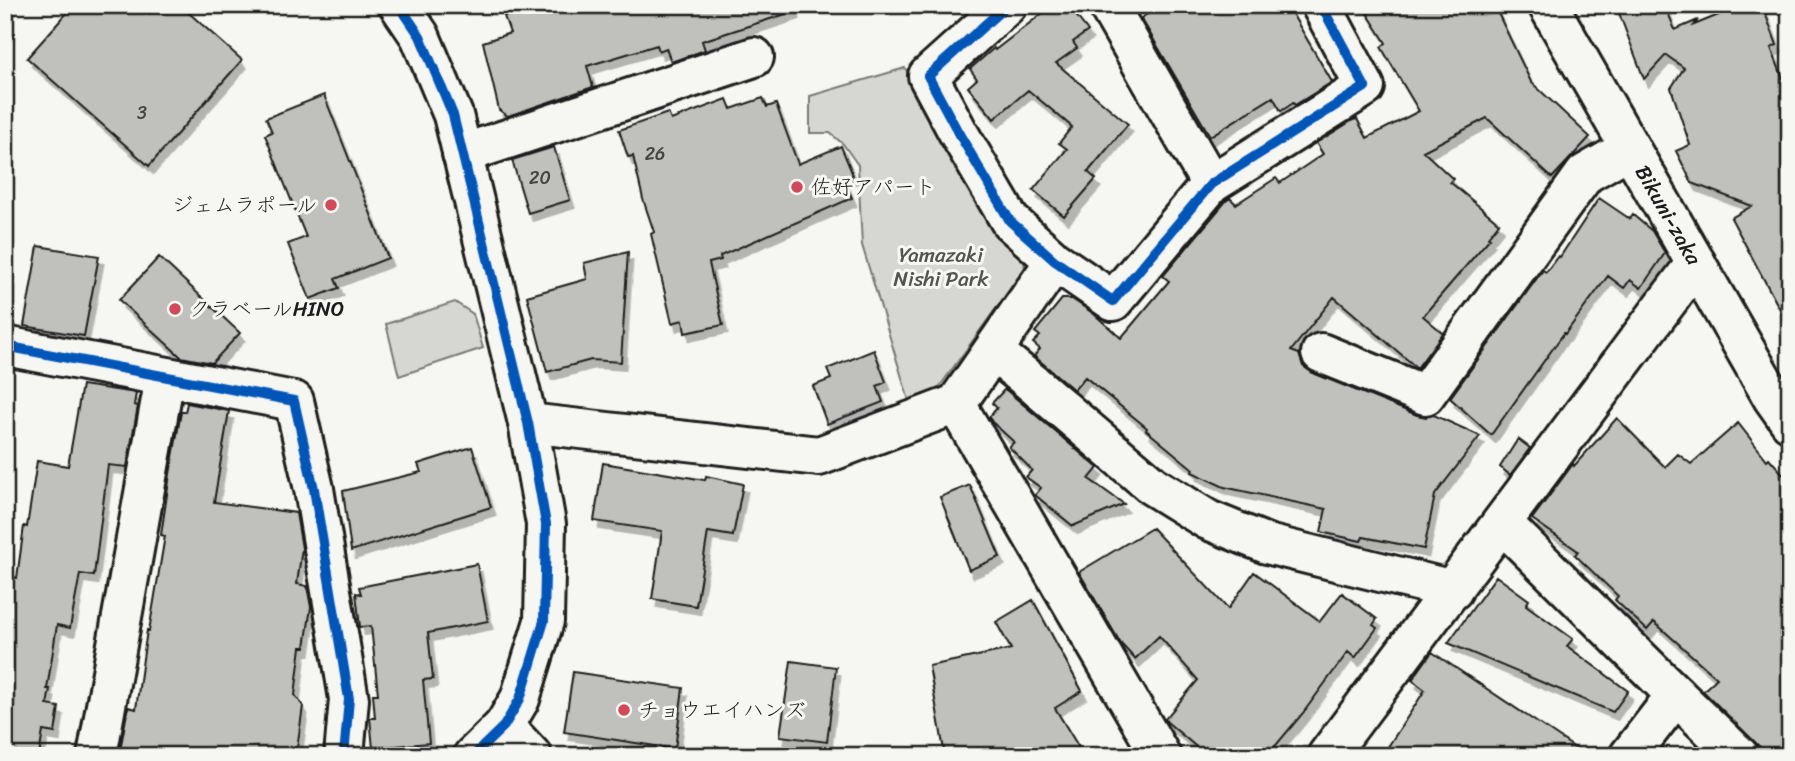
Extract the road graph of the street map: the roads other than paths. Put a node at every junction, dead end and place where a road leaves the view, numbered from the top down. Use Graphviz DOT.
graph roads {
  1 [pos="399,5"];
  2 [pos="1007,5"];
  3 [pos="1108,5"];
  4 [pos="1321,5"];
  5 [pos="1548,5"];
  6 [pos="754,57"];
  7 [pos="1630,148"];
  8 [pos="462,154"];
  9 [pos="1211,184"];
  10 [pos="1055,261"];
  11 [pos="1696,263"];
  12 [pos="5,346"];
  13 [pos="994,352"];
  14 [pos="1320,353"];
  15 [pos="165,377"];
  16 [pos="1784,403"];
  17 [pos="956,404"];
  18 [pos="528,423"];
  19 [pos="1502,523"];
  20 [pos="1453,590"];
  21 [pos="1676,695"];
  22 [pos="503,726"];
  23 [pos="97,756"];
  24 [pos="344,756"];
  25 [pos="473,756"];
  26 [pos="532,756"];
  27 [pos="1161,756"];
  28 [pos="1327,756"];
  29 [pos="1629,756"];
  30 [pos="1740,756"];
  1 -- 8 [label="street"];
  2 -- 10 [label="street"];
  3 -- 9 [label="street"];
  4 -- 9 [label="street"];
  5 -- 7 [label="street, Bikuni-zaka"];
  6 -- 8 [label="street"];
  7 -- 11 [label="street, Bikuni-zaka"];
  7 -- 14 [label="street"];
  8 -- 18 [label="street"];
  9 -- 10 [label="street"];
  10 -- 13 [label="street"];
  11 -- 16 [label="street, Bikuni-zaka"];
  11 -- 19 [label="street"];
  12 -- 15 [label="street"];
  13 -- 17 [label="street"];
  13 -- 20 [label="street"];
  15 -- 23 [label="street"];
  15 -- 24 [label="street"];
  17 -- 18 [label="street"];
  17 -- 27 [label="street"];
  18 -- 22 [label="street"];
  19 -- 20 [label="street"];
  19 -- 21 [label="street"];
  20 -- 28 [label="street"];
  21 -- 29 [label="street"];
  21 -- 30 [label="street"];
  22 -- 25 [label="street"];
  22 -- 26 [label="street"];
}
